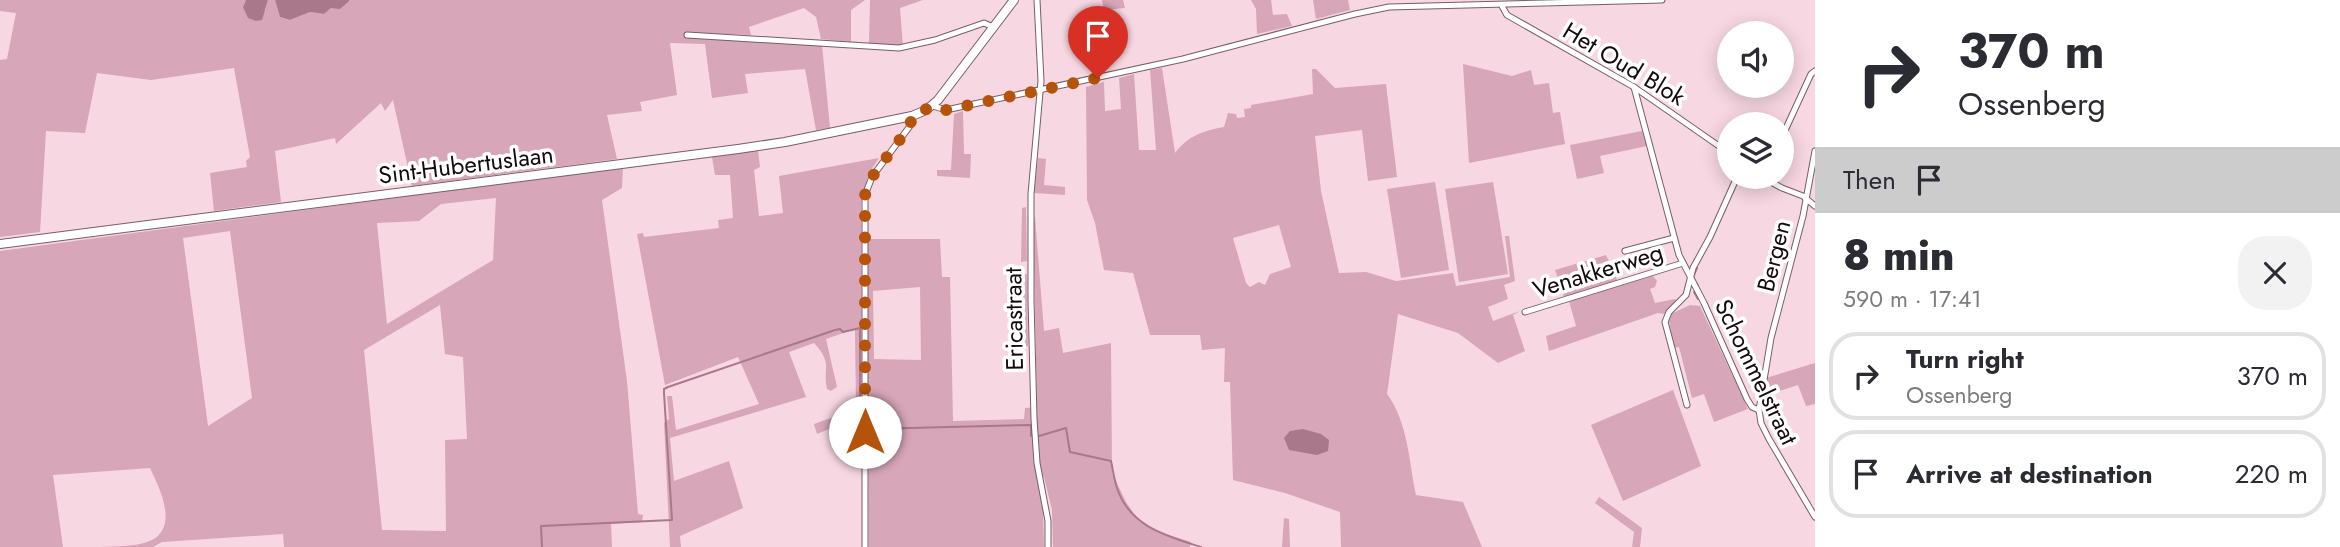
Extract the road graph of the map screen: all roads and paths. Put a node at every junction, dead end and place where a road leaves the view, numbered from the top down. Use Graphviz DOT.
graph roads {
  1 [pos="1014,0"];
  2 [pos="1037,0"];
  3 [pos="1662,0"];
  4 [pos="1437,3"];
  5 [pos="1502,6"];
  6 [pos="993,27"];
  7 [pos="687,35"];
  8 [pos="1815,71"];
  9 [pos="1634,87"];
  10 [pos="1040,90"];
  11 [pos="933,106"];
  12 [pos="1794,112"];
  13 [pos="912,116"];
  14 [pos="1717,145"];
  15 [pos="1815,151"];
  16 [pos="1731,189"];
  17 [pos="1785,189"];
  18 [pos="1806,200"];
  19 [pos="1815,206"];
  20 [pos="1674,238"];
  21 [pos="0,244"];
  22 [pos="1625,251"];
  23 [pos="1683,263"];
  24 [pos="1689,279"];
  25 [pos="1524,312"];
  26 [pos="1687,405"];
  27 [pos="1759,410"];
  28 [pos="1815,517"];
  29 [pos="865,547"];
  30 [pos="1048,547"];
  1 -- 6 [label="street"];
  2 -- 10 [label="street, Ericastraat"];
  3 -- 5 [label="street"];
  4 -- 5 [label="street"];
  4 -- 10 [label="street"];
  5 -- 9 [label="street, Het Oud Blok"];
  6 -- 7 [label="street"];
  6 -- 11 [label="street"];
  8 -- 12 [label="street"];
  9 -- 14 [label="street, Het Oud Blok"];
  9 -- 20 [label="street, Schommelstraat"];
  10 -- 11 [label="street"];
  10 -- 30 [label="street, Ericastraat"];
  11 -- 13 [label="street, Sint-Hubertuslaan"];
  13 -- 21 [label="street, Sint-Hubertuslaan"];
  13 -- 29 [label="street"];
  15 -- 18 [label="street, Bergen"];
  16 -- 24 [label="street, Venakkerweg"];
  17 -- 18 [label="street"];
  18 -- 19 [label="street"];
  18 -- 27 [label="street, Bergen"];
  20 -- 22 [label="street"];
  20 -- 23 [label="street, Schommelstraat"];
  23 -- 24 [label="street, Schommelstraat"];
  23 -- 25 [label="street, Venakkerweg"];
  24 -- 26 [label="street, Venakkerweg"];
  24 -- 27 [label="street, Schommelstraat"];
  27 -- 28 [label="street, Schommelstraat"];
}
